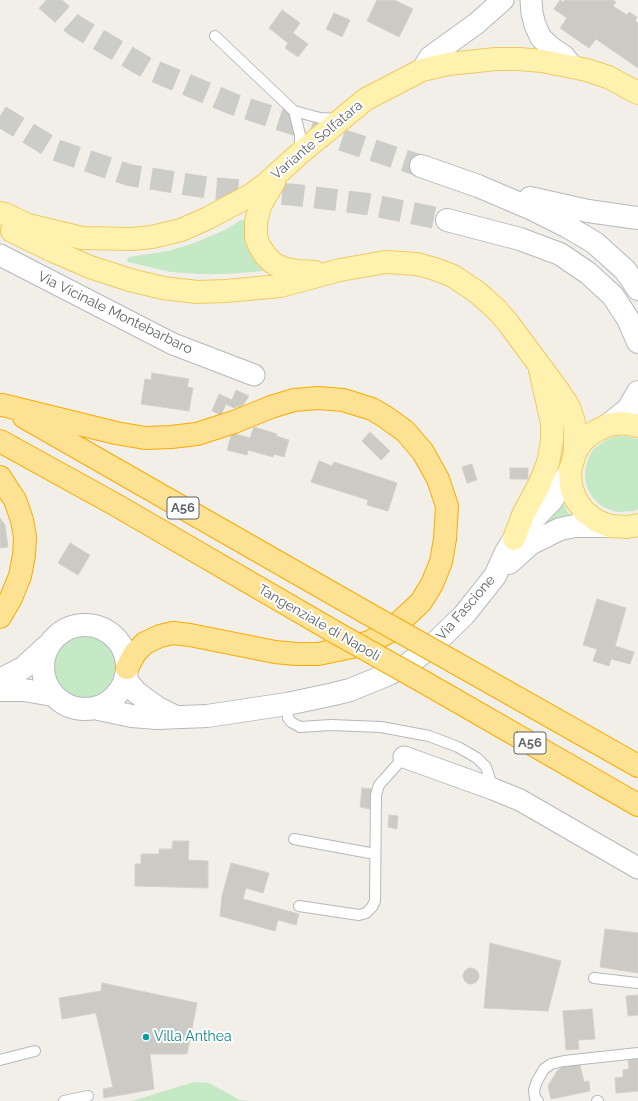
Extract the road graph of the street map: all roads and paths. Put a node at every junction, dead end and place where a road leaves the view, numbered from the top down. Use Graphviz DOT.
graph roads {
  1 [pos="503,0"];
  2 [pos="531,0"];
  3 [pos="215,36"];
  4 [pos="572,66"];
  5 [pos="422,70"];
  6 [pos="638,93"];
  7 [pos="294,111"];
  8 [pos="341,119"];
  9 [pos="293,160"];
  10 [pos="421,166"];
  11 [pos="478,186"];
  12 [pos="0,214"];
  13 [pos="638,218"];
  14 [pos="447,220"];
  15 [pos="0,225"];
  16 [pos="0,255"];
  17 [pos="340,270"];
  18 [pos="638,289"];
  19 [pos="638,342"];
  20 [pos="539,365"];
  21 [pos="254,375"];
  22 [pos="638,392"];
  23 [pos="1,404"];
  24 [pos="608,425"];
  25 [pos="638,426"];
  26 [pos="0,441"];
  27 [pos="573,462"];
  28 [pos="0,477"];
  29 [pos="638,525"];
  30 [pos="610,526"];
  31 [pos="514,539"];
  32 [pos="495,576"];
  33 [pos="0,617"];
  34 [pos="47,646"];
  35 [pos="126,674"];
  36 [pos="0,680"];
  37 [pos="0,690"];
  38 [pos="53,695"];
  39 [pos="287,704"];
  40 [pos="94,708"];
  41 [pos="179,718"];
  42 [pos="404,757"];
  43 [pos="638,766"];
  44 [pos="493,789"];
  45 [pos="638,805"];
  46 [pos="294,839"];
  47 [pos="375,854"];
  48 [pos="638,868"];
  49 [pos="299,906"];
  50 [pos="594,978"];
  51 [pos="638,983"];
  52 [pos="35,1051"];
  53 [pos="638,1053"];
  54 [pos="0,1060"];
  55 [pos="88,1096"];
  56 [pos="64,1101"];
  57 [pos="538,1101"];
  1 -- 5 [label="street"];
  2 -- 4 [label="street"];
  3 -- 7 [label="lane"];
  4 -- 5 [label="main road, Variante Solfatara"];
  4 -- 6 [label="main road, Variante Solfatara"];
  5 -- 8 [label="main road, Variante Solfatara"];
  7 -- 8 [label="lane"];
  7 -- 9 [label="lane"];
  8 -- 9 [label="main road, Variante Solfatara"];
  9 -- 12 [label="main road, Variante Solfatara"];
  9 -- 17 [label="main road"];
  10 -- 11 [label="main road"];
  11 -- 13 [label="main road"];
  11 -- 18 [label="main road"];
  14 -- 19 [label="main road"];
  15 -- 17 [label="main road"];
  16 -- 21 [label="street, Via Vicinale Montebarbaro"];
  17 -- 20 [label="main road"];
  20 -- 27 [label="main road"];
  20 -- 31 [label="main road"];
  22 -- 24 [label="main road"];
  23 -- 35 [label="highway"];
  23 -- 43 [label="highway, A56, bridge"];
  24 -- 25 [label="main road"];
  24 -- 27 [label="main road"];
  26 -- 45 [label="highway, Tangenziale di Napoli / A56, bridge"];
  27 -- 30 [label="main road"];
  27 -- 31 [label="main road, Via Fascione"];
  28 -- 33 [label="highway"];
  29 -- 30 [label="main road"];
  30 -- 32 [label="main road"];
  31 -- 32 [label="main road, Via Fascione"];
  32 -- 39 [label="main road, Via Fascione"];
  34 -- 35 [label="main road"];
  34 -- 36 [label="main road"];
  34 -- 38 [label="main road"];
  35 -- 40 [label="main road"];
  35 -- 41 [label="main road, Via Fascione"];
  37 -- 38 [label="main road"];
  38 -- 40 [label="main road"];
  39 -- 41 [label="main road, Via Fascione"];
  39 -- 44 [label="lane"];
  40 -- 41 [label="main road, Via Fascione"];
  42 -- 44 [label="street"];
  42 -- 47 [label="lane"];
  44 -- 48 [label="street"];
  46 -- 47 [label="lane"];
  47 -- 49 [label="lane"];
  50 -- 51 [label="lane"];
  52 -- 54 [label="lane"];
  53 -- 57 [label="lane"];
  55 -- 56 [label="lane"];
}
